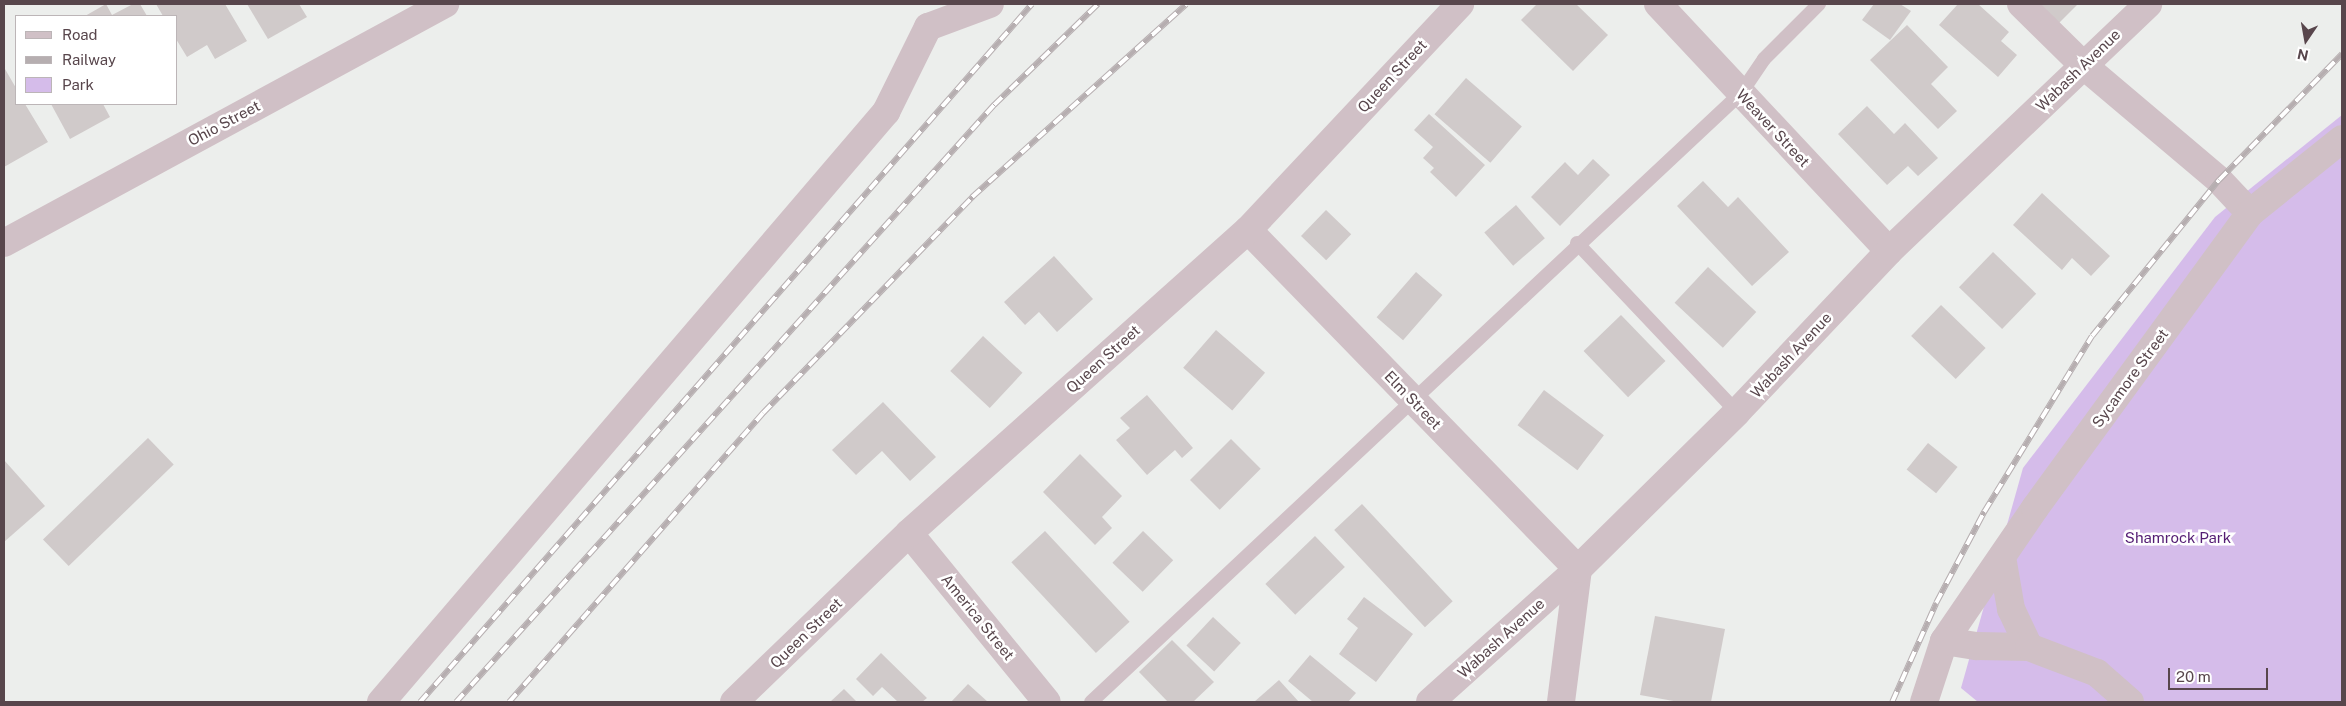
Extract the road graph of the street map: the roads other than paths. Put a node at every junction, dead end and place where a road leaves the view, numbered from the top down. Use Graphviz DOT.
graph roads {
  1 [pos="445,4"];
  2 [pos="990,4"];
  3 [pos="1460,4"];
  4 [pos="1658,4"];
  5 [pos="1819,4"];
  6 [pos="2022,4"];
  7 [pos="2148,4"];
  8 [pos="2083,65"];
  9 [pos="1741,92"];
  10 [pos="2342,140"];
  11 [pos="2250,213"];
  12 [pos="1248,230"];
  13 [pos="4,243"];
  14 [pos="1577,243"];
  15 [pos="1889,251"];
  16 [pos="1412,399"];
  17 [pos="1737,412"];
  18 [pos="909,533"];
  19 [pos="2002,557"];
  20 [pos="1578,569"];
  21 [pos="1944,641"];
  22 [pos="2029,647"];
  23 [pos="381,702"];
  24 [pos="734,702"];
  25 [pos="1047,702"];
  26 [pos="1091,702"];
  27 [pos="1430,702"];
  28 [pos="1561,702"];
  29 [pos="1924,702"];
  30 [pos="2130,702"];
  1 -- 13 [label="street, Ohio Street"];
  2 -- 23 [label="street"];
  3 -- 12 [label="street, Queen Street"];
  4 -- 9 [label="street, Weaver Street"];
  5 -- 9 [label="lane"];
  6 -- 8 [label="street"];
  7 -- 8 [label="street, Wabash Avenue"];
  8 -- 11 [label="street"];
  8 -- 15 [label="street, Wabash Avenue"];
  9 -- 14 [label="lane"];
  9 -- 15 [label="street, Weaver Street"];
  10 -- 11 [label="street, Sycamore Street"];
  11 -- 19 [label="street, Sycamore Street"];
  12 -- 16 [label="street, Elm Street"];
  12 -- 18 [label="street, Queen Street"];
  14 -- 16 [label="lane"];
  14 -- 17 [label="lane"];
  15 -- 17 [label="street, Wabash Avenue"];
  16 -- 20 [label="street, Elm Street"];
  16 -- 26 [label="lane"];
  17 -- 20 [label="street, Wabash Avenue"];
  18 -- 24 [label="street, Queen Street"];
  18 -- 25 [label="street, America Street"];
  19 -- 21 [label="street, Sycamore Street"];
  19 -- 22 [label="street"];
  20 -- 27 [label="street, Wabash Avenue"];
  20 -- 28 [label="street"];
  21 -- 22 [label="street"];
  21 -- 29 [label="street, Sycamore Street"];
  22 -- 30 [label="street"];
}
